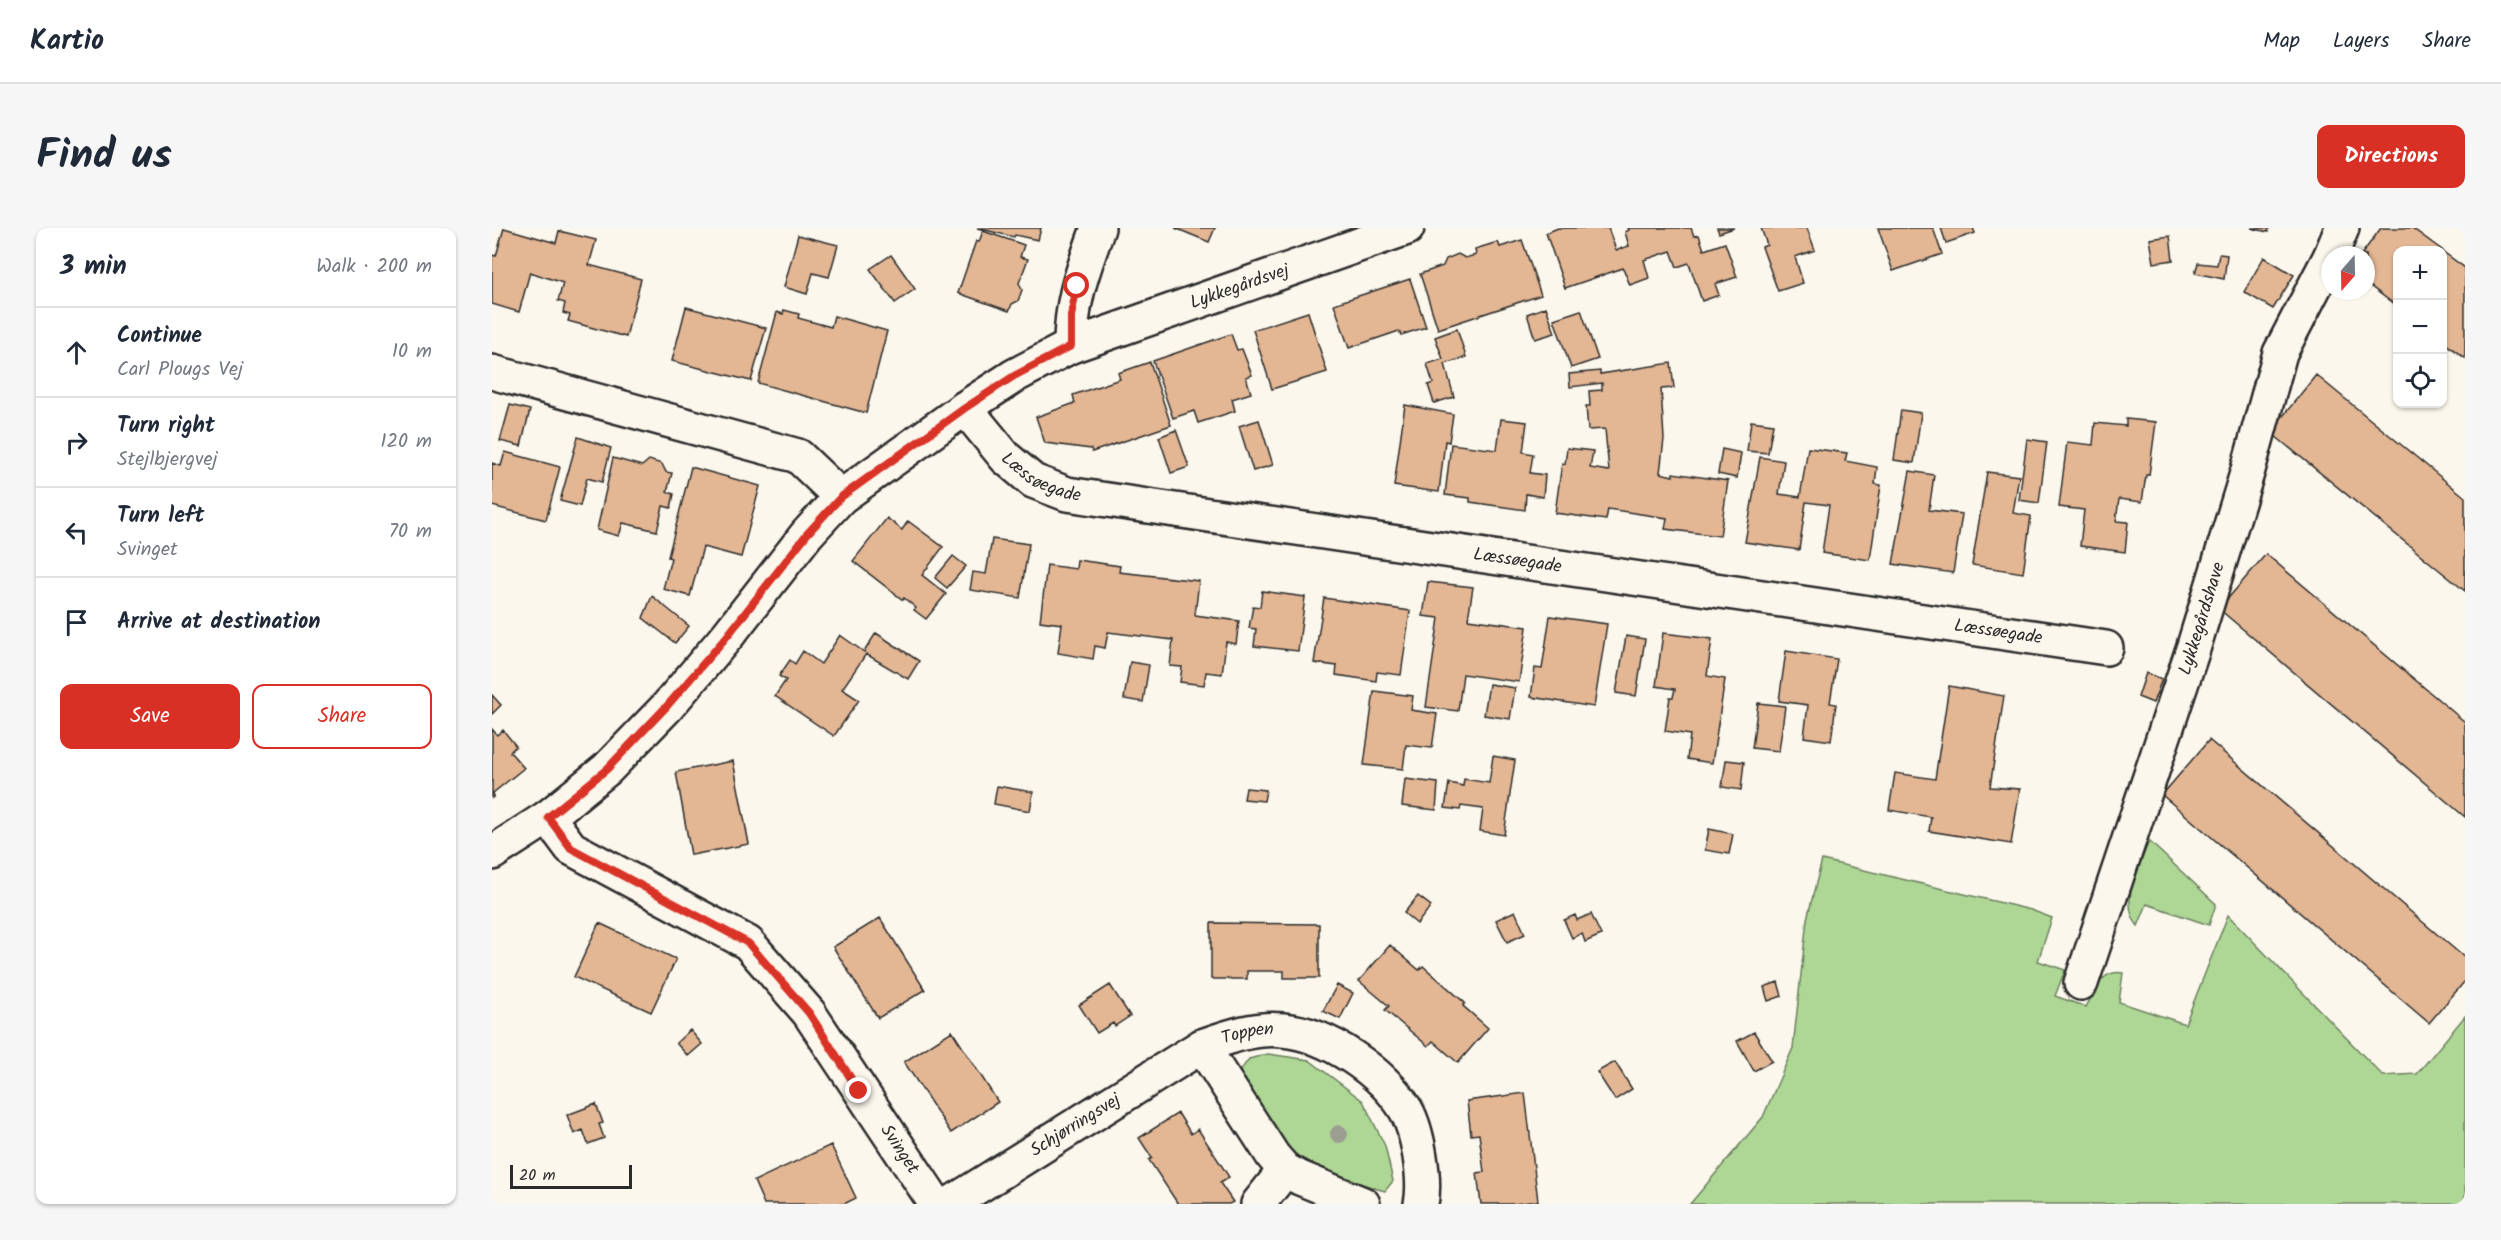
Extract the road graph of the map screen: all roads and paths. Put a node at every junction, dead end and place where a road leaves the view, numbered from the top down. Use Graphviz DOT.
graph roads {
  1 [pos="1098,228"];
  2 [pos="1407,228"];
  3 [pos="2342,228"];
  4 [pos="2334,246"];
  5 [pos="2321,273"];
  6 [pos="1071,346"];
  7 [pos="492,372"];
  8 [pos="965,408"];
  9 [pos="841,497"];
  10 [pos="2106,648"];
  11 [pos="548,817"];
  12 [pos="492,853"];
  13 [pos="2081,983"];
  14 [pos="1202,1046"];
  15 [pos="1285,1170"];
  16 [pos="936,1204"];
  17 [pos="950,1204"];
  18 [pos="1258,1204"];
  19 [pos="1363,1204"];
  20 [pos="1421,1204"];
  1 -- 6 [label="street"];
  2 -- 6 [label="street, Lykkegårdsvej"];
  3 -- 4 [label="street, Lykkegårdshave"];
  5 -- 13 [label="street, Lykkegårdshave"];
  6 -- 8 [label="street, Lykkegårdsvej"];
  7 -- 9 [label="street"];
  8 -- 9 [label="street, Lykkegårdsvej"];
  8 -- 10 [label="street, Læssøegade"];
  9 -- 11 [label="street, Lykkegårdsvej"];
  11 -- 12 [label="street, Lykkegårdsvej"];
  11 -- 16 [label="street, Svinget"];
  14 -- 15 [label="street, Toppen"];
  14 -- 17 [label="street, Schjørringsvej"];
  14 -- 20 [label="street, Toppen"];
  15 -- 18 [label="street"];
  15 -- 19 [label="street, Toppen"];
}
